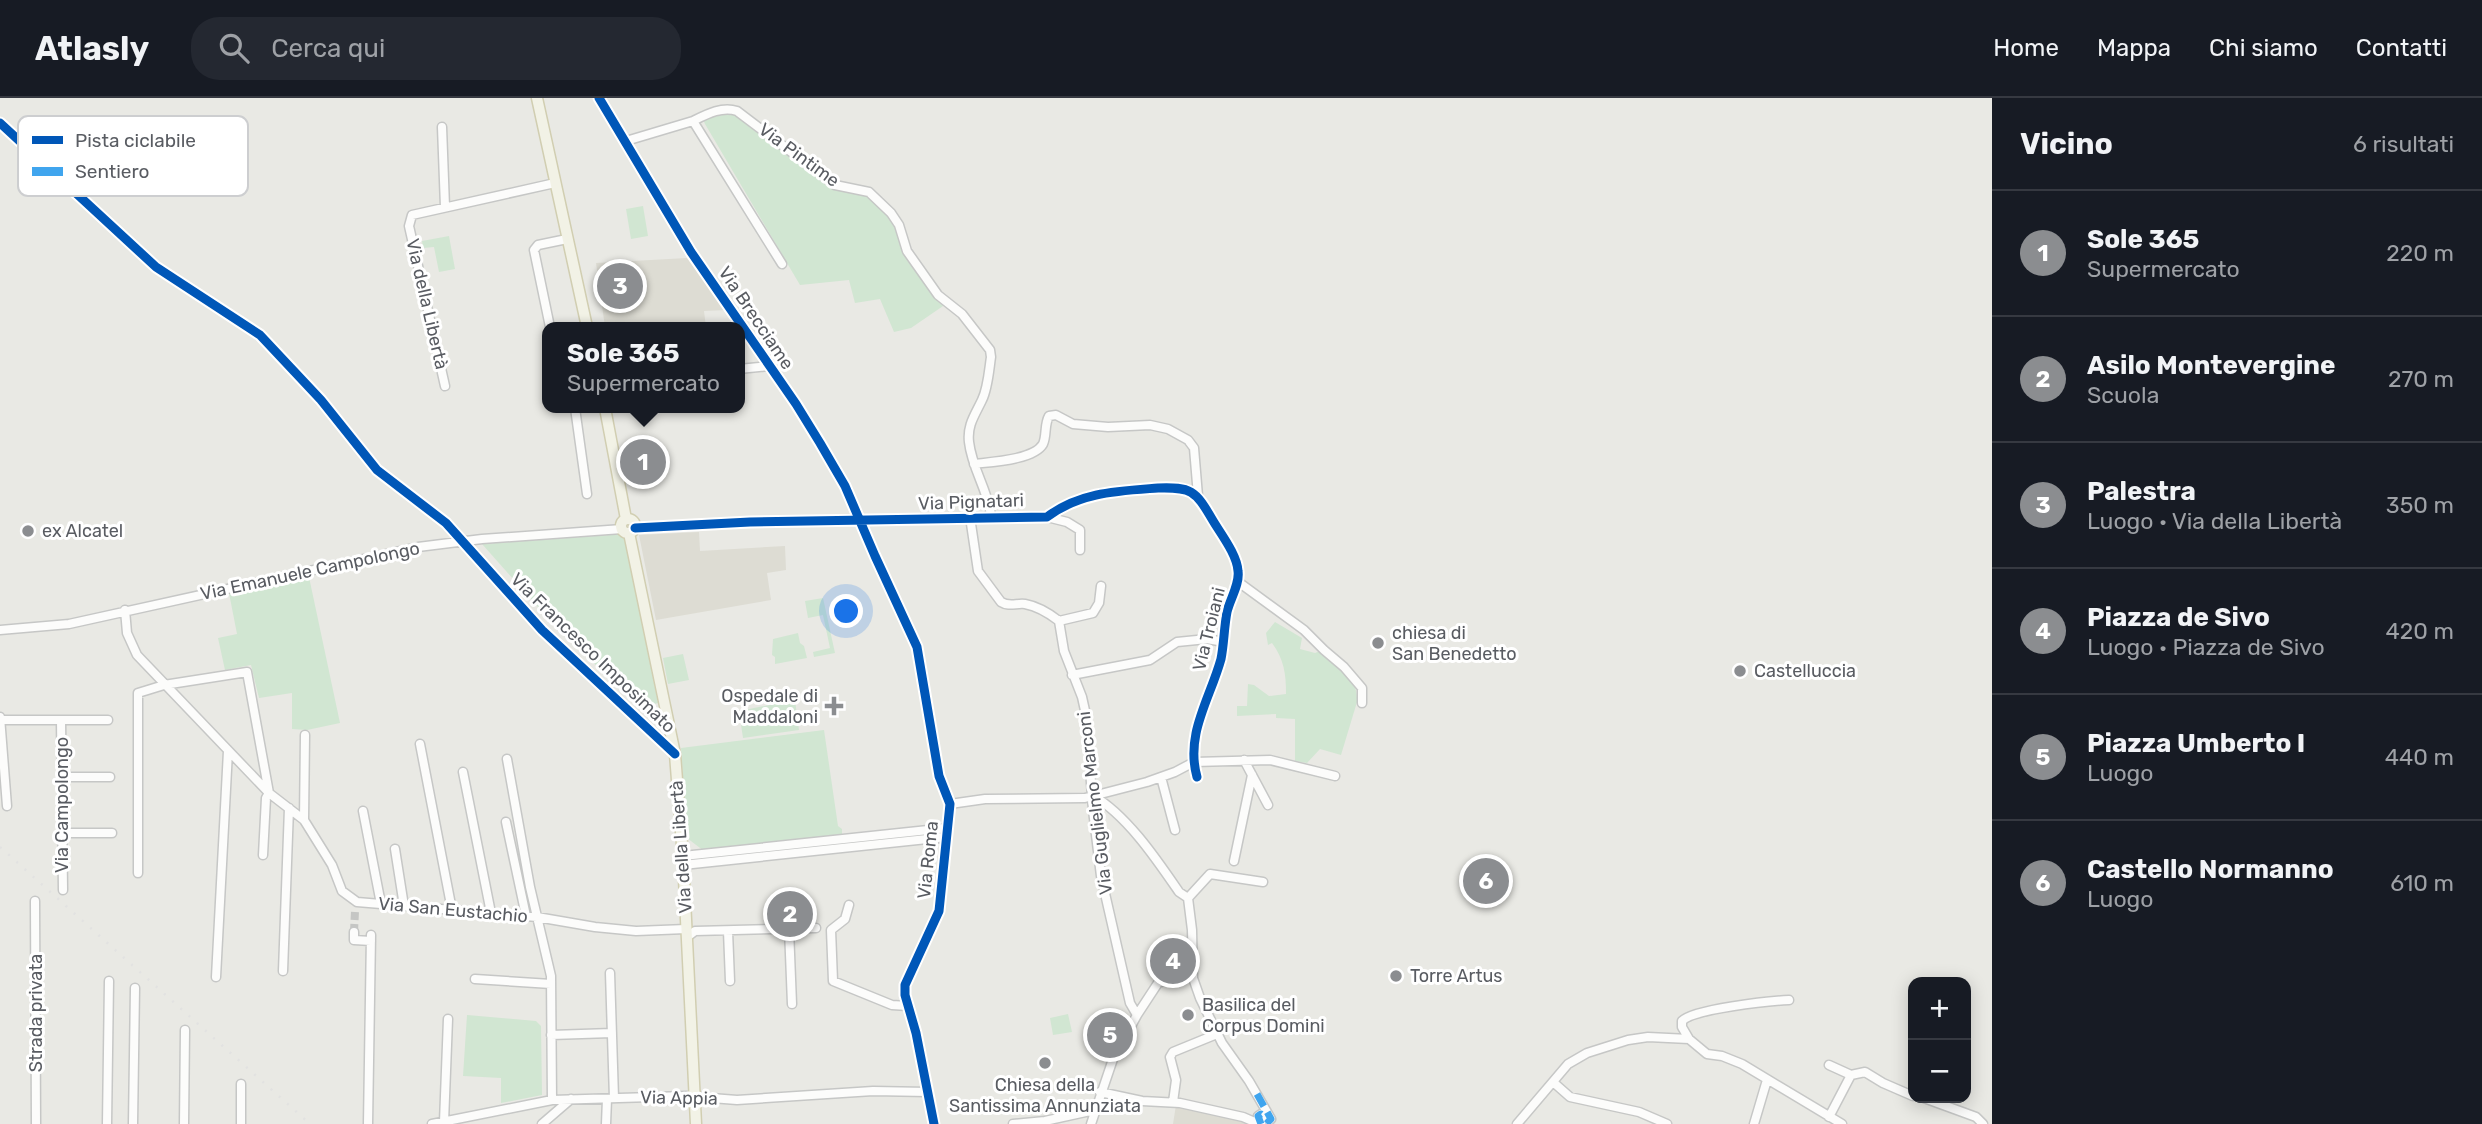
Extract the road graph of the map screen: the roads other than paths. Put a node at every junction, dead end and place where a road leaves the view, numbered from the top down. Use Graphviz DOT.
graph roads {
  1 [pos="537,98"];
  2 [pos="598,98"];
  3 [pos="693,121"];
  4 [pos="0,122"];
  5 [pos="442,127"];
  6 [pos="18,139"];
  7 [pos="626,141"];
  8 [pos="555,183"];
  9 [pos="80,196"];
  10 [pos="445,207"];
  11 [pos="567,239"];
  12 [pos="782,264"];
  13 [pos="549,322"];
  14 [pos="586,322"];
  15 [pos="738,322"];
  16 [pos="745,332"];
  17 [pos="768,366"];
  18 [pos="745,368"];
  19 [pos="445,386"];
  20 [pos="576,413"];
  21 [pos="606,413"];
  22 [pos="974,464"];
  23 [pos="587,494"];
  24 [pos="1198,496"];
  25 [pos="991,516"];
  26 [pos="970,517"];
  27 [pos="1046,517"];
  28 [pos="862,521"];
  29 [pos="628,527"];
  30 [pos="463,541"];
  31 [pos="1080,550"];
  32 [pos="1237,581"];
  33 [pos="1101,586"];
  34 [pos="125,610"];
  35 [pos="1059,621"];
  36 [pos="0,630"];
  37 [pos="1224,642"];
  38 [pos="1072,675"];
  39 [pos="164,685"];
  40 [pos="1362,703"];
  41 [pos="0,719"];
  42 [pos="61,720"];
  43 [pos="108,720"];
  44 [pos="305,735"];
  45 [pos="420,744"];
  46 [pos="228,751"];
  47 [pos="675,754"];
  48 [pos="507,759"];
  49 [pos="1244,760"];
  50 [pos="1194,762"];
  51 [pos="463,772"];
  52 [pos="1252,775"];
  53 [pos="1335,776"];
  54 [pos="62,777"];
  55 [pos="110,777"];
  56 [pos="1161,777"];
  57 [pos="1197,777"];
  58 [pos="270,793"];
  59 [pos="1092,795"];
  60 [pos="950,804"];
  61 [pos="1268,805"];
  62 [pos="7,806"];
  63 [pos="289,808"];
  64 [pos="363,811"];
  65 [pos="304,820"];
  66 [pos="506,822"];
  67 [pos="1175,830"];
  68 [pos="947,832"];
  69 [pos="62,833"];
  70 [pos="112,833"];
  71 [pos="394,849"];
  72 [pos="263,855"];
  73 [pos="683,860"];
  74 [pos="1234,861"];
  75 [pos="138,873"];
  76 [pos="1263,882"];
  77 [pos="63,890"];
  78 [pos="1188,898"];
  79 [pos="35,901"];
  80 [pos="355,901"];
  81 [pos="381,904"];
  82 [pos="849,905"];
  83 [pos="404,906"];
  84 [pos="452,910"];
  85 [pos="355,911"];
  86 [pos="491,913"];
  87 [pos="526,916"];
  88 [pos="537,917"];
  89 [pos="816,928"];
  90 [pos="789,929"];
  91 [pos="728,930"];
  92 [pos="354,932"];
  93 [pos="687,933"];
  94 [pos="283,971"];
  95 [pos="1193,971"];
  96 [pos="610,973"];
  97 [pos="216,977"];
  98 [pos="475,979"];
  99 [pos="109,981"];
  100 [pos="730,981"];
  101 [pos="551,984"];
  102 [pos="135,988"];
  103 [pos="1789,1000"];
  104 [pos="792,1004"];
  105 [pos="908,1006"];
  106 [pos="1137,1015"];
  107 [pos="448,1020"];
  108 [pos="185,1030"];
  109 [pos="612,1033"];
  110 [pos="1217,1034"];
  111 [pos="551,1035"];
  112 [pos="1689,1039"];
  113 [pos="1829,1065"];
  114 [pos="1851,1075"];
  115 [pos="1767,1080"];
  116 [pos="1553,1083"];
  117 [pos="241,1084"];
  118 [pos="928,1092"];
  119 [pos="1100,1092"];
  120 [pos="1908,1094"];
  121 [pos="695,1097"];
  122 [pos="571,1099"];
  123 [pos="610,1099"];
  124 [pos="552,1100"];
  125 [pos="1173,1102"];
  126 [pos="1938,1103"];
  127 [pos="1095,1110"];
  128 [pos="1829,1117"];
  129 [pos="444,1122"];
  130 [pos="36,1124"];
  131 [pos="107,1124"];
  132 [pos="133,1124"];
  133 [pos="184,1124"];
  134 [pos="241,1124"];
  135 [pos="368,1124"];
  136 [pos="432,1124"];
  137 [pos="542,1124"];
  138 [pos="607,1124"];
  139 [pos="696,1124"];
  140 [pos="934,1124"];
  141 [pos="1013,1124"];
  142 [pos="1091,1124"];
  143 [pos="1260,1124"];
  144 [pos="1517,1124"];
  145 [pos="1667,1124"];
  146 [pos="1754,1124"];
  147 [pos="1842,1124"];
  148 [pos="1983,1124"];
  1 -- 8 [label="main road"];
  2 -- 7 [label="street, Via Brecciame"];
  3 -- 7 [label="street, Via Pintime"];
  3 -- 12 [label="street"];
  3 -- 22 [label="street, Via Pintime"];
  4 -- 6 [label="street, Via Francesco Imposimato"];
  5 -- 10 [label="street"];
  7 -- 15 [label="street, Via Brecciame"];
  8 -- 10 [label="street, Via della Libertà"];
  8 -- 11 [label="main road"];
  9 -- 30 [label="street, Via Francesco Imposimato"];
  10 -- 19 [label="street, Via della Libertà"];
  11 -- 13 [label="street"];
  11 -- 14 [label="main road"];
  16 -- 17 [label="street, Via Brecciame"];
  17 -- 18 [label="street"];
  17 -- 28 [label="street, Via Brecciame"];
  20 -- 23 [label="street"];
  21 -- 29 [label="main road, Via della Libertà"];
  22 -- 24 [label="street"];
  22 -- 25 [label="street, Via Pintime"];
  24 -- 27 [label="street, Via Pignatari"];
  24 -- 32 [label="street, Via Troiani"];
  25 -- 26 [label="street, Via Pignatari"];
  25 -- 27 [label="street, Via Pignatari"];
  26 -- 28 [label="street, Via Pignatari"];
  26 -- 35 [label="street"];
  27 -- 31 [label="street"];
  28 -- 29 [label="street, Via Emanuele Campolongo"];
  28 -- 60 [label="street, Via Roma"];
  29 -- 30 [label="street, Via Emanuele Campolongo"];
  29 -- 47 [label="main road, Via della Libertà"];
  30 -- 34 [label="street, Via Emanuele Campolongo"];
  30 -- 47 [label="street, Via Francesco Imposimato"];
  32 -- 37 [label="street, Via Troiani"];
  32 -- 40 [label="street"];
  33 -- 35 [label="street"];
  34 -- 36 [label="street, Via Emanuele Campolongo"];
  34 -- 39 [label="street, Via San Eustachio"];
  35 -- 38 [label="street, Via Guglielmo Marconi"];
  37 -- 38 [label="street"];
  37 -- 50 [label="street, Via Troiani"];
  38 -- 59 [label="street, Via Guglielmo Marconi"];
  39 -- 46 [label="street, Via San Eustachio"];
  39 -- 58 [label="street"];
  39 -- 75 [label="street"];
  41 -- 42 [label="street, Via Campolongo"];
  41 -- 62 [label="street, Via Campolongo"];
  42 -- 43 [label="street, Via Campolongo"];
  42 -- 54 [label="street, Via Campolongo"];
  44 -- 65 [label="street"];
  45 -- 84 [label="street"];
  46 -- 58 [label="street, Via San Eustachio"];
  46 -- 97 [label="street"];
  47 -- 73 [label="main road, Via della Libertà"];
  48 -- 88 [label="street"];
  49 -- 50 [label="street"];
  49 -- 52 [label="street"];
  49 -- 53 [label="street"];
  50 -- 56 [label="street"];
  50 -- 57 [label="street, Via Troiani"];
  51 -- 86 [label="street"];
  52 -- 61 [label="street"];
  52 -- 74 [label="street"];
  54 -- 55 [label="street"];
  54 -- 69 [label="street, Via Campolongo"];
  56 -- 59 [label="street"];
  56 -- 67 [label="street"];
  58 -- 63 [label="street, Via San Eustachio"];
  58 -- 72 [label="street"];
  59 -- 60 [label="street"];
  59 -- 78 [label="street"];
  59 -- 106 [label="street, Via Guglielmo Marconi"];
  60 -- 68 [label="street, Via Roma"];
  63 -- 65 [label="street, Via San Eustachio"];
  63 -- 94 [label="street"];
  64 -- 81 [label="street"];
  65 -- 80 [label="street, Via San Eustachio"];
  66 -- 87 [label="street"];
  68 -- 73 [label="street"];
  68 -- 105 [label="street, Via Roma"];
  69 -- 70 [label="street"];
  69 -- 77 [label="street, Via Campolongo"];
  71 -- 83 [label="street"];
  73 -- 93 [label="main road, Via della Libertà"];
  76 -- 78 [label="street"];
  78 -- 95 [label="street"];
  79 -- 130 [label="street, Strada privata"];
  80 -- 81 [label="street, Via San Eustachio"];
  80 -- 85 [label="street"];
  81 -- 83 [label="street, Via San Eustachio"];
  82 -- 105 [label="street"];
  83 -- 84 [label="street, Via San Eustachio"];
  84 -- 86 [label="street, Via San Eustachio"];
  86 -- 87 [label="street, Via San Eustachio"];
  87 -- 88 [label="street, Via San Eustachio"];
  88 -- 93 [label="street"];
  88 -- 101 [label="street, Via San Eustachio"];
  89 -- 90 [label="street"];
  90 -- 91 [label="street"];
  90 -- 104 [label="street"];
  91 -- 93 [label="street"];
  91 -- 100 [label="street"];
  92 -- 135 [label="street"];
  93 -- 121 [label="main road, Via della Libertà"];
  95 -- 106 [label="street"];
  95 -- 110 [label="street"];
  96 -- 109 [label="street"];
  98 -- 101 [label="street"];
  99 -- 131 [label="street"];
  101 -- 111 [label="street, Via San Eustachio"];
  102 -- 132 [label="street"];
  103 -- 112 [label="street"];
  105 -- 118 [label="street, Via Roma"];
  106 -- 119 [label="street"];
  107 -- 129 [label="street"];
  108 -- 133 [label="street"];
  109 -- 111 [label="street"];
  109 -- 123 [label="street"];
  110 -- 125 [label="street"];
  110 -- 143 [label="street"];
  111 -- 124 [label="street, Via San Eustachio"];
  112 -- 115 [label="street"];
  112 -- 116 [label="street"];
  113 -- 114 [label="street"];
  114 -- 120 [label="street"];
  114 -- 128 [label="street"];
  115 -- 128 [label="street"];
  115 -- 146 [label="street"];
  116 -- 144 [label="street"];
  116 -- 145 [label="street"];
  117 -- 134 [label="street"];
  118 -- 121 [label="street, Via Appia"];
  118 -- 140 [label="street, Via Roma"];
  119 -- 125 [label="street"];
  119 -- 127 [label="street"];
  121 -- 123 [label="street, Via Appia"];
  121 -- 139 [label="main road, Via della Libertà"];
  122 -- 123 [label="street, Via Appia"];
  122 -- 124 [label="street, Via Appia"];
  122 -- 137 [label="street"];
  123 -- 138 [label="street"];
  124 -- 129 [label="street, Via Appia"];
  125 -- 143 [label="street"];
  126 -- 148 [label="street"];
  127 -- 141 [label="street"];
  127 -- 142 [label="street"];
  128 -- 147 [label="street"];
  129 -- 136 [label="street, Via Appia"];
}
